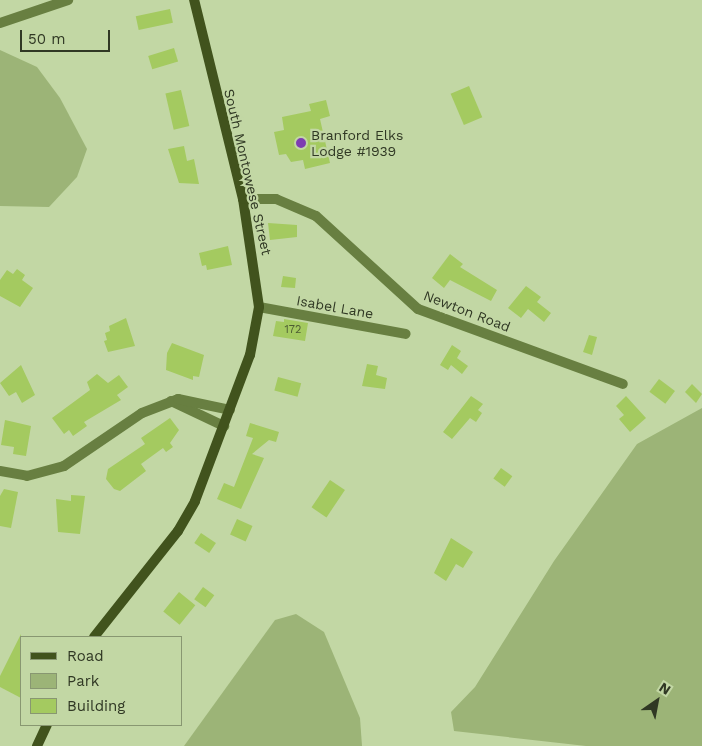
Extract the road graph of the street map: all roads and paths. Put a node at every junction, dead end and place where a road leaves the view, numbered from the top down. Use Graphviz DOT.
graph roads {
  1 [pos="68,0"];
  2 [pos="194,0"];
  3 [pos="0,23"];
  4 [pos="243,199"];
  5 [pos="258,308"];
  6 [pos="406,334"];
  7 [pos="622,384"];
  8 [pos="171,401"];
  9 [pos="230,410"];
  10 [pos="224,426"];
  11 [pos="0,471"];
  12 [pos="95,636"];
  13 [pos="47,726"];
  14 [pos="37,746"];
  1 -- 3 [label="street"];
  2 -- 4 [label="main road, South Montowese Street"];
  4 -- 5 [label="main road, South Montowese Street"];
  4 -- 7 [label="street, Newton Road"];
  5 -- 6 [label="street, Isabel Lane"];
  5 -- 9 [label="main road, South Montowese Street"];
  8 -- 9 [label="street"];
  8 -- 10 [label="street"];
  8 -- 11 [label="street"];
  9 -- 10 [label="main road, South Montowese Street"];
  10 -- 12 [label="main road, South Montowese Street"];
  13 -- 14 [label="main road"];
}
